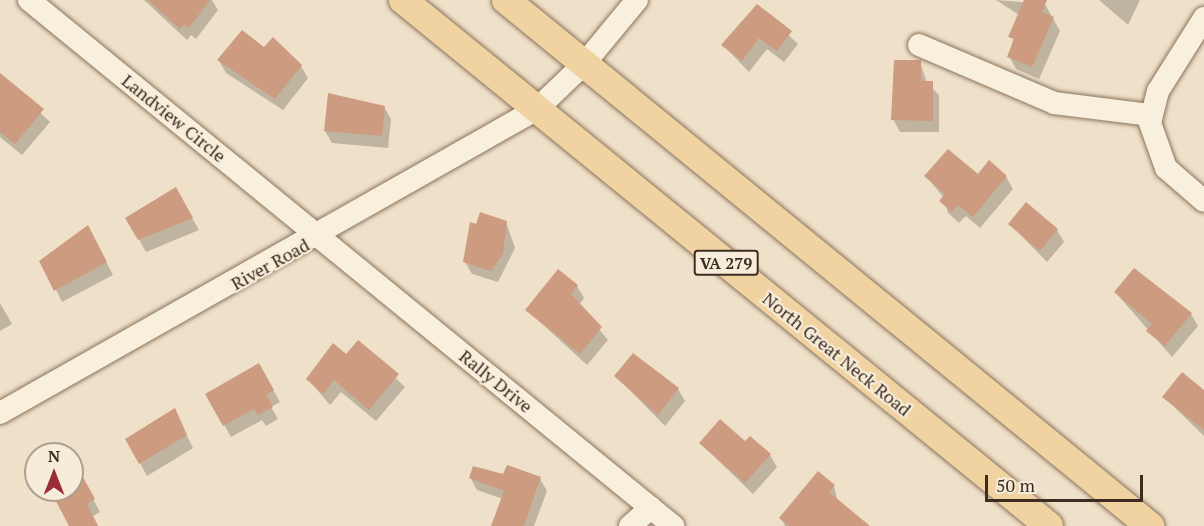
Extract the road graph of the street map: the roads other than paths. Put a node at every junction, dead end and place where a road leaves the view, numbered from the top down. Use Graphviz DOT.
graph roads {
  1 [pos="29,0"];
  2 [pos="404,0"];
  3 [pos="506,0"];
  4 [pos="637,0"];
  5 [pos="1204,18"];
  6 [pos="920,45"];
  7 [pos="584,64"];
  8 [pos="537,109"];
  9 [pos="1151,115"];
  10 [pos="1204,201"];
  11 [pos="320,237"];
  12 [pos="0,413"];
  13 [pos="651,508"];
  14 [pos="630,526"];
  15 [pos="673,526"];
  16 [pos="1048,526"];
  17 [pos="1150,526"];
  1 -- 11 [label="street, Landview Circle"];
  2 -- 8 [label="main road, North Great Neck Road / VA 279"];
  3 -- 7 [label="main road"];
  4 -- 7 [label="street, River Road"];
  5 -- 9 [label="street"];
  6 -- 9 [label="street"];
  7 -- 8 [label="street, River Road"];
  7 -- 17 [label="main road"];
  8 -- 11 [label="street, River Road"];
  8 -- 16 [label="main road, North Great Neck Road / VA 279"];
  9 -- 10 [label="street"];
  11 -- 12 [label="street, River Road"];
  11 -- 13 [label="street, Rally Drive"];
  13 -- 14 [label="street"];
  13 -- 15 [label="street, Rally Drive"];
}
